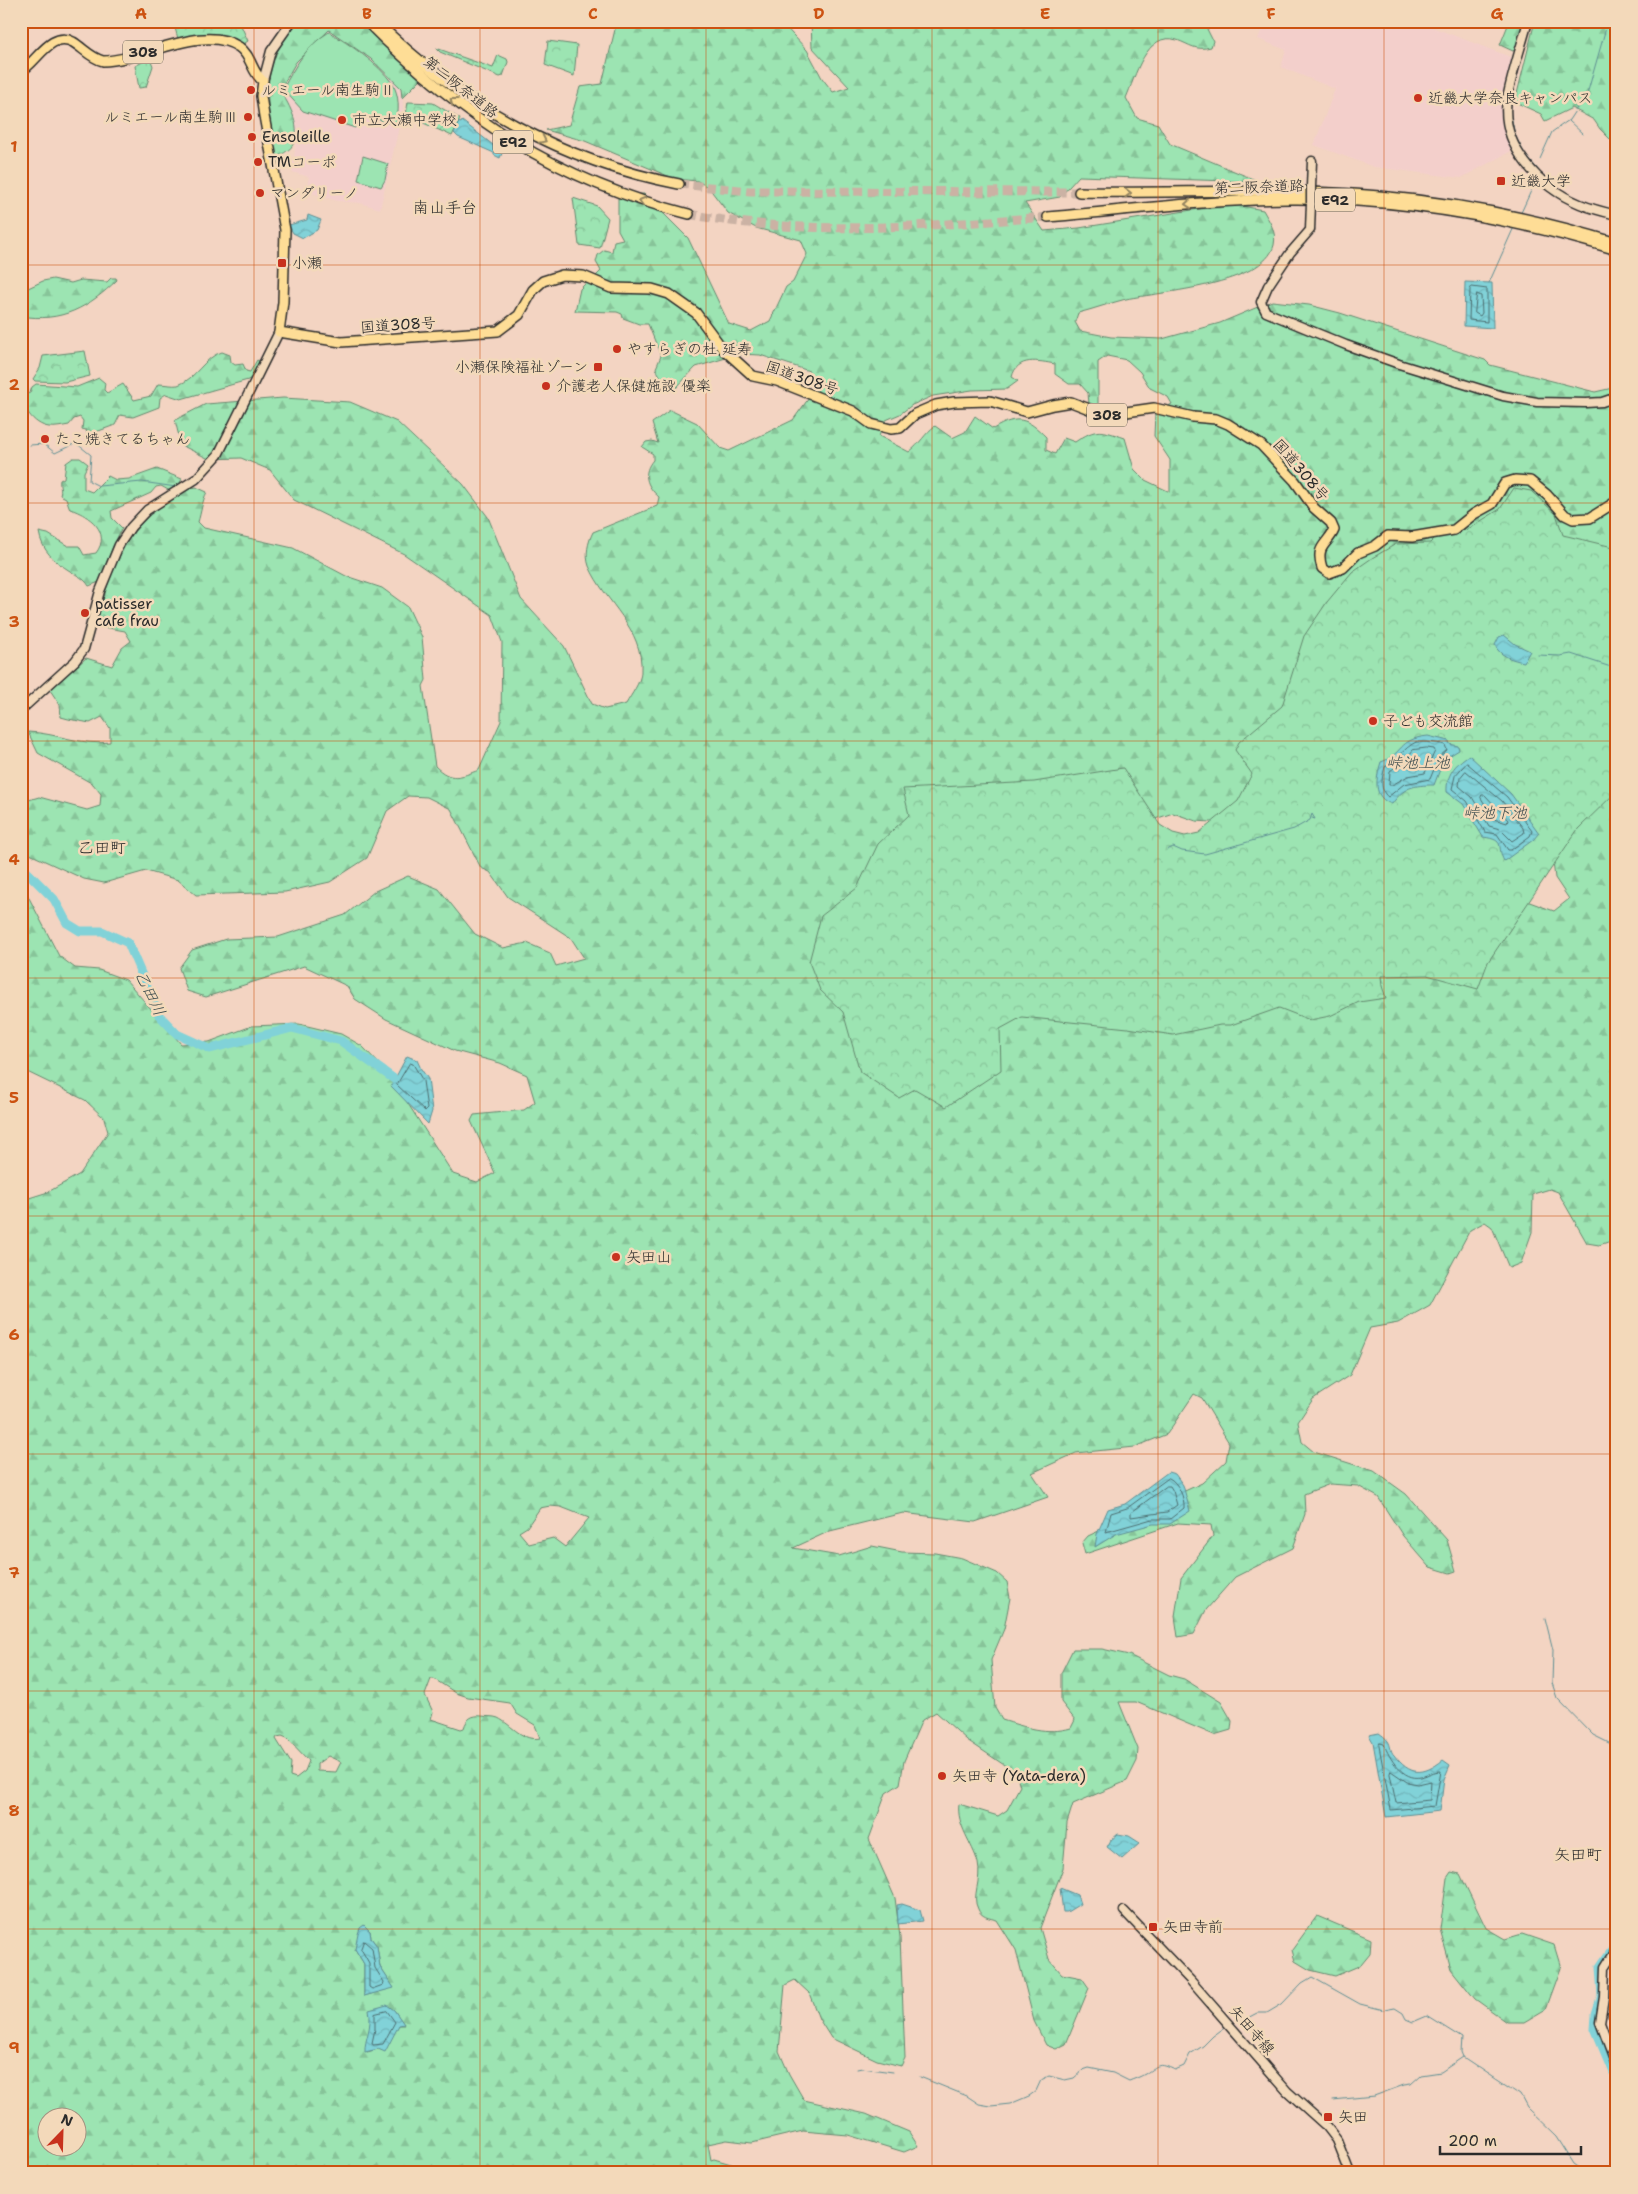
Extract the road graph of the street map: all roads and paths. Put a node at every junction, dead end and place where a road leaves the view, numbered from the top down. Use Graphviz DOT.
graph roads {
  1 [pos="292,21"];
  2 [pos="366,21"];
  3 [pos="376,21"];
  4 [pos="1528,21"];
  5 [pos="21,71"];
  6 [pos="263,81"];
  7 [pos="1312,161"];
  8 [pos="679,184"];
  9 [pos="1079,192"];
  10 [pos="689,214"];
  11 [pos="1617,215"];
  12 [pos="1048,217"];
  13 [pos="1617,243"];
  14 [pos="1617,250"];
  15 [pos="279,332"];
  16 [pos="1617,397"];
  17 [pos="1617,501"];
  18 [pos="21,710"];
  19 [pos="1124,1911"];
  20 [pos="1617,1948"];
  21 [pos="1617,2068"];
  22 [pos="1350,2173"];
  1 -- 6 [label="street"];
  10 -- 2 [label="highway, 第二阪奈道路 / E92, one-way"];
  3 -- 8 [label="highway, 第二阪奈道路 / E92, one-way"];
  4 -- 11 [label="street"];
  5 -- 6 [label="highway, 308"];
  6 -- 15 [label="highway"];
  7 -- 16 [label="street, bridge"];
  9 -- 13 [label="highway, 第二阪奈道路 / E92, one-way"];
  14 -- 12 [label="highway, 第二阪奈道路 / E92, one-way"];
  15 -- 17 [label="highway, 国道308号 / 308"];
  15 -- 18 [label="street"];
  19 -- 22 [label="street, 矢田寺線"];
  20 -- 21 [label="street"];
}
